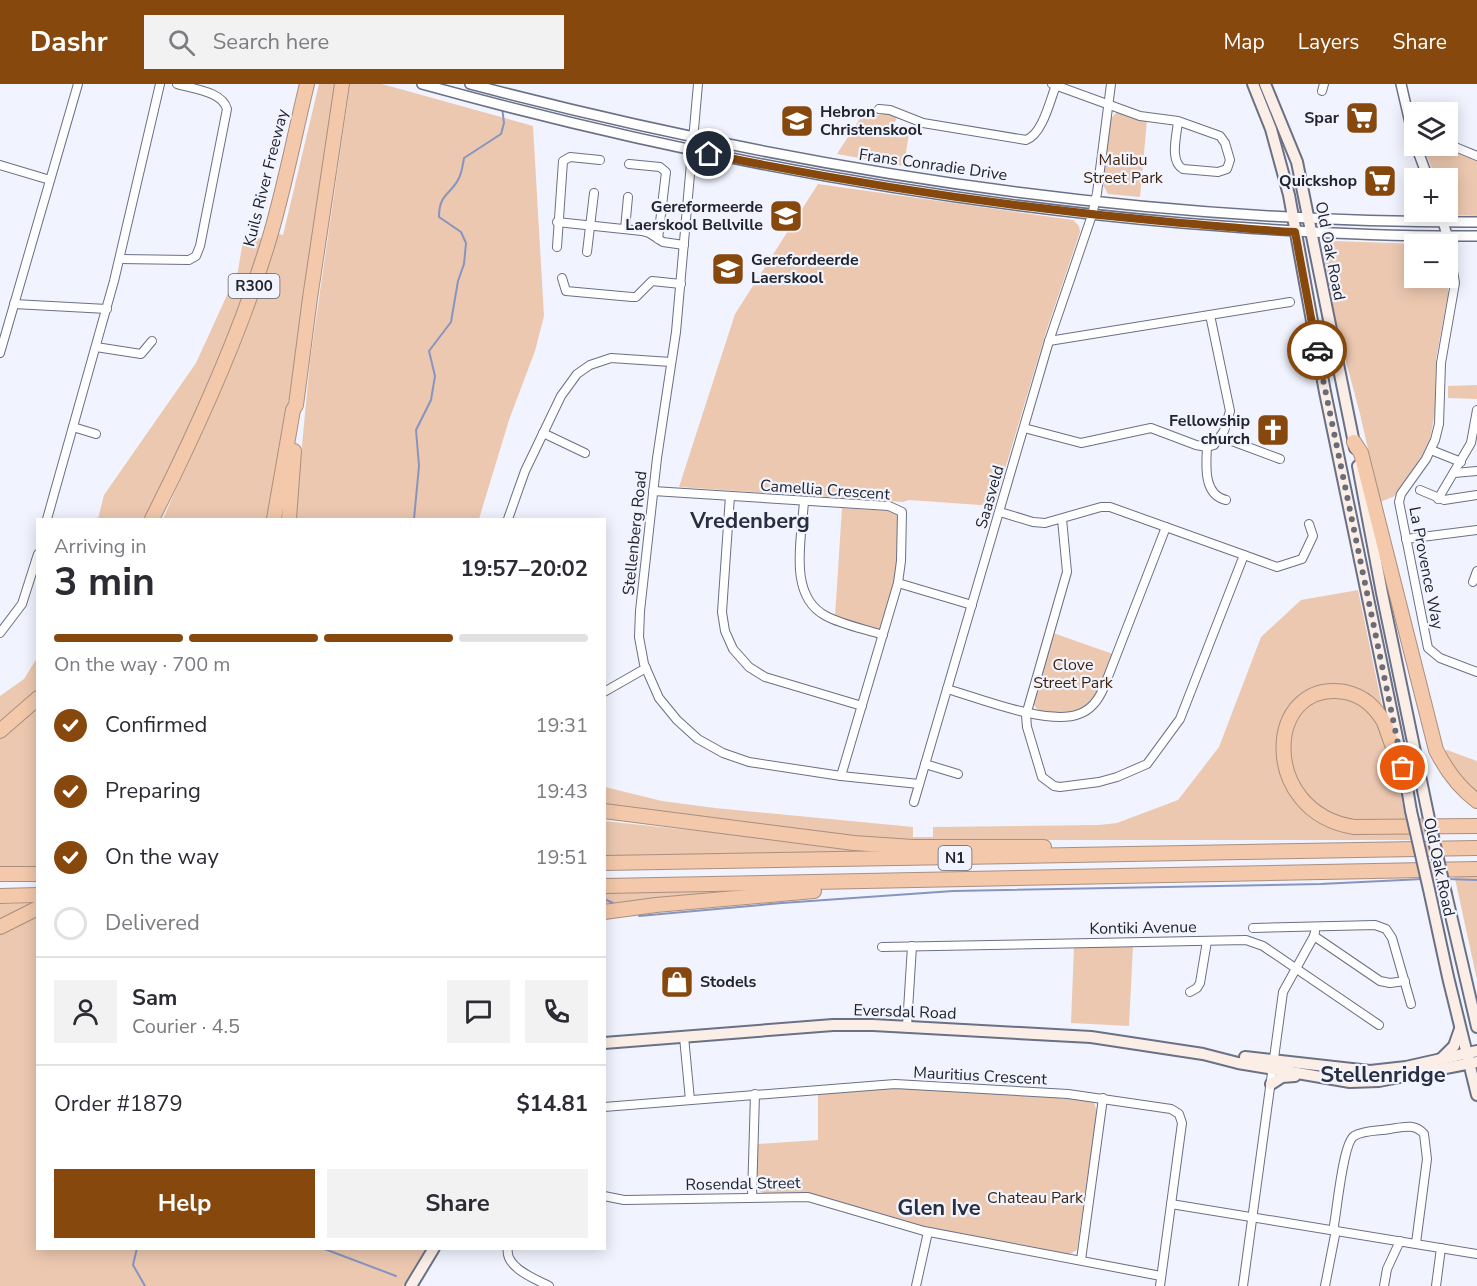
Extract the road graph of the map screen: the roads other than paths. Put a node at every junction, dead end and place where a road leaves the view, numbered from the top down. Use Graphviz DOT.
graph roads {
  1 [pos="78,84"];
  2 [pos="160,84"];
  3 [pos="177,84"];
  4 [pos="307,84"];
  5 [pos="422,84"];
  6 [pos="470,84"];
  7 [pos="698,84"];
  8 [pos="1111,84"];
  9 [pos="1253,84"];
  10 [pos="1265,84"];
  11 [pos="1401,84"];
  12 [pos="342,85"];
  13 [pos="1054,85"];
  14 [pos="1405,102"];
  15 [pos="1109,104"];
  16 [pos="879,110"];
  17 [pos="1178,121"];
  18 [pos="693,137"];
  19 [pos="1458,148"];
  20 [pos="692,150"];
  21 [pos="1477,156"];
  22 [pos="600,160"];
  23 [pos="629,164"];
  24 [pos="0,165"];
  25 [pos="50,180"];
  26 [pos="594,194"];
  27 [pos="628,197"];
  28 [pos="1095,202"];
  29 [pos="1092,215"];
  30 [pos="1293,218"];
  31 [pos="1310,218"];
  32 [pos="1404,221"];
  33 [pos="557,222"];
  34 [pos="1443,222"];
  35 [pos="1458,222"];
  36 [pos="1477,222"];
  37 [pos="591,225"];
  38 [pos="625,229"];
  39 [pos="1295,232"];
  40 [pos="1311,232"];
  41 [pos="1447,234"];
  42 [pos="1458,235"];
  43 [pos="1404,236"];
  44 [pos="1477,236"];
  45 [pos="658,239"];
  46 [pos="684,245"];
  47 [pos="557,247"];
  48 [pos="587,252"];
  49 [pos="120,259"];
  50 [pos="562,278"];
  51 [pos="681,284"];
  52 [pos="1455,288"];
  53 [pos="1290,302"];
  54 [pos="14,304"];
  55 [pos="107,309"];
  56 [pos="1210,315"];
  57 [pos="152,341"];
  58 [pos="1049,341"];
  59 [pos="96,347"];
  60 [pos="0,353"];
  61 [pos="671,362"];
  62 [pos="296,405"];
  63 [pos="1477,410"];
  64 [pos="73,427"];
  65 [pos="1024,428"];
  66 [pos="543,433"];
  67 [pos="96,434"];
  68 [pos="1221,437"];
  69 [pos="1354,442"];
  70 [pos="1474,443"];
  71 [pos="1207,447"];
  72 [pos="1431,450"];
  73 [pos="585,453"];
  74 [pos="1280,459"];
  75 [pos="1461,462"];
  76 [pos="1477,471"];
  77 [pos="1454,473"];
  78 [pos="172,479"];
  79 [pos="653,490"];
  80 [pos="1420,490"];
  81 [pos="1477,495"];
  82 [pos="730,496"];
  83 [pos="1438,499"];
  84 [pos="1226,500"];
  85 [pos="804,501"];
  86 [pos="1000,512"];
  87 [pos="47,518"];
  88 [pos="152,518"];
  89 [pos="158,518"];
  90 [pos="274,518"];
  91 [pos="288,518"];
  92 [pos="509,518"];
  93 [pos="1062,519"];
  94 [pos="1309,524"];
  95 [pos="1166,527"];
  96 [pos="1477,531"];
  97 [pos="1406,539"];
  98 [pos="1244,555"];
  99 [pos="36,561"];
  100 [pos="1477,571"];
  101 [pos="1473,582"];
  102 [pos="898,583"];
  103 [pos="972,605"];
  104 [pos="0,633"];
  105 [pos="883,635"];
  106 [pos="646,668"];
  107 [pos="1477,672"];
  108 [pos="947,689"];
  109 [pos="606,691"];
  110 [pos="36,700"];
  111 [pos="862,706"];
  112 [pos="1026,712"];
  113 [pos="0,731"];
  114 [pos="925,764"];
  115 [pos="958,774"];
  116 [pos="841,776"];
  117 [pos="919,784"];
  118 [pos="1407,787"];
  119 [pos="1477,801"];
  120 [pos="914,802"];
  121 [pos="606,811"];
  122 [pos="1477,826"];
  123 [pos="1477,848"];
  124 [pos="1305,852"];
  125 [pos="606,863"];
  126 [pos="1477,869"];
  127 [pos="0,874"];
  128 [pos="36,874"];
  129 [pos="942,881"];
  130 [pos="606,886"];
  131 [pos="0,896"];
  132 [pos="36,896"];
  133 [pos="36,909"];
  134 [pos="606,912"];
  135 [pos="1,927"];
  136 [pos="1315,927"];
  137 [pos="1253,928"];
  138 [pos="1314,936"];
  139 [pos="1207,941"];
  140 [pos="912,946"];
  141 [pos="882,947"];
  142 [pos="1295,967"];
  143 [pos="1405,981"];
  144 [pos="1190,992"];
  145 [pos="1411,1004"];
  146 [pos="1379,1025"];
  147 [pos="907,1026"];
  148 [pos="1477,1027"];
  149 [pos="1461,1028"];
  150 [pos="684,1037"];
  151 [pos="606,1043"];
  152 [pos="1472,1058"];
  153 [pos="1439,1060"];
  154 [pos="1273,1064"];
  155 [pos="1334,1081"];
  156 [pos="1271,1084"];
  157 [pos="755,1094"];
  158 [pos="1477,1095"];
  159 [pos="1103,1098"];
  160 [pos="690,1100"];
  161 [pos="606,1107"];
  162 [pos="606,1196"];
  163 [pos="752,1197"];
  164 [pos="1171,1204"];
  165 [pos="1253,1216"];
  166 [pos="1335,1230"];
  167 [pos="928,1232"];
  168 [pos="1400,1241"];
  169 [pos="1416,1243"];
  170 [pos="1441,1248"];
  171 [pos="433,1250"];
  172 [pos="508,1250"];
  173 [pos="1477,1254"];
  174 [pos="1081,1260"];
  175 [pos="1161,1276"];
  176 [pos="411,1286"];
  177 [pos="549,1286"];
  178 [pos="916,1286"];
  179 [pos="1160,1286"];
  180 [pos="1243,1286"];
  181 [pos="1325,1286"];
  182 [pos="1384,1286"];
  183 [pos="1436,1286"];
  1 -- 25 [label="street"];
  2 -- 49 [label="street"];
  3 -- 49 [label="street"];
  4 -- 78 [label="highway, Kuils River Freeway / R300"];
  5 -- 20 [label="street, Frans Conradie Drive"];
  6 -- 18 [label="street, Frans Conradie Drive"];
  7 -- 18 [label="street, Stellenberg Road"];
  8 -- 15 [label="street, Saasveld"];
  9 -- 30 [label="main road, Old Oak Road"];
  10 -- 31 [label="main road, Old Oak Road"];
  11 -- 14 [label="street"];
  12 -- 62 [label="highway"];
  13 -- 15 [label="street"];
  13 -- 16 [label="street"];
  15 -- 17 [label="street"];
  15 -- 28 [label="street, Saasveld"];
  17 -- 17 [label="street"];
  18 -- 20 [label="street, Stellenberg Road"];
  18 -- 28 [label="street, Frans Conradie Drive"];
  19 -- 21 [label="street"];
  20 -- 29 [label="street, Frans Conradie Drive"];
  20 -- 46 [label="street, Stellenberg Road"];
  22 -- 33 [label="street"];
  23 -- 45 [label="street"];
  24 -- 25 [label="street"];
  25 -- 54 [label="street"];
  26 -- 37 [label="street"];
  27 -- 38 [label="street"];
  28 -- 29 [label="street, Saasveld"];
  28 -- 30 [label="street, Frans Conradie Drive"];
  29 -- 39 [label="street, Frans Conradie Drive"];
  29 -- 58 [label="street, Saasveld"];
  30 -- 31 [label="street, Frans Conradie Drive"];
  30 -- 39 [label="main road, Old Oak Road"];
  31 -- 32 [label="street, Frans Conradie Drive"];
  31 -- 40 [label="main road, Old Oak Road"];
  33 -- 37 [label="street"];
  33 -- 47 [label="street"];
  34 -- 41 [label="street"];
  35 -- 36 [label="street, Frans Conradie Drive"];
  37 -- 38 [label="street"];
  37 -- 48 [label="street"];
  38 -- 45 [label="street"];
  39 -- 40 [label="street, Frans Conradie Drive"];
  39 -- 118 [label="main road, Old Oak Road"];
  40 -- 43 [label="street, Frans Conradie Drive"];
  40 -- 69 [label="main road, Old Oak Road"];
  42 -- 44 [label="street, Frans Conradie Drive"];
  45 -- 46 [label="street"];
  46 -- 51 [label="street, Stellenberg Road"];
  49 -- 55 [label="street"];
  50 -- 51 [label="street"];
  51 -- 61 [label="street, Stellenberg Road"];
  52 -- 72 [label="street, La Provence Way"];
  53 -- 56 [label="street"];
  54 -- 55 [label="street"];
  54 -- 60 [label="street"];
  55 -- 59 [label="street"];
  56 -- 58 [label="street"];
  56 -- 68 [label="street"];
  57 -- 59 [label="street"];
  58 -- 65 [label="street, Saasveld"];
  59 -- 64 [label="street"];
  61 -- 66 [label="street"];
  61 -- 79 [label="street, Stellenberg Road"];
  62 -- 90 [label="highway"];
  62 -- 91 [label="highway"];
  63 -- 70 [label="street"];
  64 -- 67 [label="street"];
  64 -- 87 [label="street"];
  65 -- 71 [label="street"];
  65 -- 86 [label="street, Saasveld"];
  66 -- 73 [label="street"];
  66 -- 92 [label="street"];
  68 -- 71 [label="street"];
  68 -- 74 [label="street"];
  69 -- 119 [label="highway"];
  69 -- 148 [label="main road, Old Oak Road, bridge"];
  70 -- 75 [label="street"];
  71 -- 84 [label="street"];
  72 -- 75 [label="street"];
  72 -- 97 [label="street, La Provence Way"];
  75 -- 77 [label="street"];
  76 -- 77 [label="street"];
  77 -- 83 [label="street"];
  78 -- 88 [label="highway"];
  78 -- 89 [label="highway"];
  79 -- 82 [label="street, Camellia Crescent"];
  79 -- 106 [label="street, Stellenberg Road"];
  80 -- 83 [label="street"];
  81 -- 83 [label="street"];
  82 -- 85 [label="street, Camellia Crescent"];
  82 -- 111 [label="street"];
  85 -- 102 [label="street, Camellia Crescent"];
  85 -- 105 [label="street"];
  86 -- 93 [label="street"];
  86 -- 103 [label="street, Saasveld"];
  93 -- 95 [label="street"];
  93 -- 112 [label="street"];
  94 -- 98 [label="street"];
  95 -- 98 [label="street"];
  95 -- 112 [label="street"];
  96 -- 97 [label="street"];
  97 -- 107 [label="street, La Provence Way"];
  98 -- 112 [label="street"];
  99 -- 104 [label="street"];
  100 -- 101 [label="street"];
  102 -- 103 [label="street"];
  102 -- 105 [label="street, Camellia Crescent"];
  103 -- 108 [label="street, Saasveld"];
  105 -- 111 [label="street, Camellia Crescent"];
  106 -- 109 [label="street"];
  106 -- 116 [label="street, Stellenberg Road"];
  108 -- 112 [label="street"];
  108 -- 114 [label="street, Saasveld"];
  110 -- 113 [label="highway"];
  111 -- 116 [label="street, Camellia Crescent"];
  114 -- 115 [label="street"];
  114 -- 117 [label="street, Saasveld"];
  116 -- 117 [label="street, Stellenberg Road"];
  117 -- 120 [label="street, Saasveld"];
  118 -- 122 [label="highway"];
  118 -- 149 [label="main road, Old Oak Road, bridge"];
  121 -- 124 [label="highway"];
  123 -- 124 [label="highway, N1"];
  124 -- 125 [label="highway, N1"];
  126 -- 129 [label="highway, N1"];
  127 -- 128 [label="highway"];
  129 -- 130 [label="highway, N1"];
  129 -- 134 [label="highway"];
  131 -- 132 [label="highway"];
  133 -- 135 [label="highway"];
  136 -- 137 [label="street"];
  136 -- 138 [label="street"];
  136 -- 143 [label="street"];
  138 -- 142 [label="street"];
  138 -- 143 [label="street"];
  139 -- 140 [label="street, Kontiki Avenue"];
  139 -- 142 [label="street, Kontiki Avenue"];
  139 -- 144 [label="street"];
  140 -- 141 [label="street, Kontiki Avenue"];
  140 -- 147 [label="street"];
  142 -- 146 [label="street, Kontiki Avenue"];
  142 -- 154 [label="street"];
  143 -- 145 [label="street"];
  147 -- 150 [label="main road, Eversdal Road"];
  147 -- 154 [label="main road, Eversdal Road"];
  149 -- 152 [label="main road, Old Oak Road"];
  149 -- 153 [label="main road"];
  150 -- 151 [label="main road, Eversdal Road"];
  150 -- 160 [label="street"];
  152 -- 153 [label="main road, Eversdal Road"];
  152 -- 155 [label="main road, Eversdal Road"];
  152 -- 158 [label="main road, Old Oak Road"];
  153 -- 154 [label="main road, Eversdal Road"];
  154 -- 155 [label="main road, Eversdal Road"];
  154 -- 156 [label="street"];
  155 -- 156 [label="main road"];
  156 -- 165 [label="street"];
  157 -- 159 [label="street, Mauritius Crescent"];
  157 -- 160 [label="street, Mauritius Crescent"];
  157 -- 163 [label="street"];
  159 -- 164 [label="street, Mauritius Crescent"];
  159 -- 174 [label="street"];
  160 -- 161 [label="street, Mauritius Crescent"];
  162 -- 163 [label="street, Rosendal Street"];
  163 -- 167 [label="street, Rosendal Street"];
  164 -- 165 [label="street"];
  164 -- 175 [label="street, Mauritius Crescent"];
  165 -- 166 [label="street"];
  165 -- 180 [label="street"];
  166 -- 168 [label="street"];
  166 -- 169 [label="street"];
  166 -- 181 [label="street"];
  167 -- 174 [label="street, Rosendal Street"];
  167 -- 178 [label="street"];
  168 -- 169 [label="street"];
  168 -- 182 [label="street"];
  169 -- 170 [label="street"];
  170 -- 173 [label="street"];
  170 -- 183 [label="street"];
  171 -- 176 [label="main road"];
  172 -- 177 [label="street"];
  174 -- 175 [label="street, Rosendal Street"];
  175 -- 179 [label="street, Mauritius Crescent"];
}
